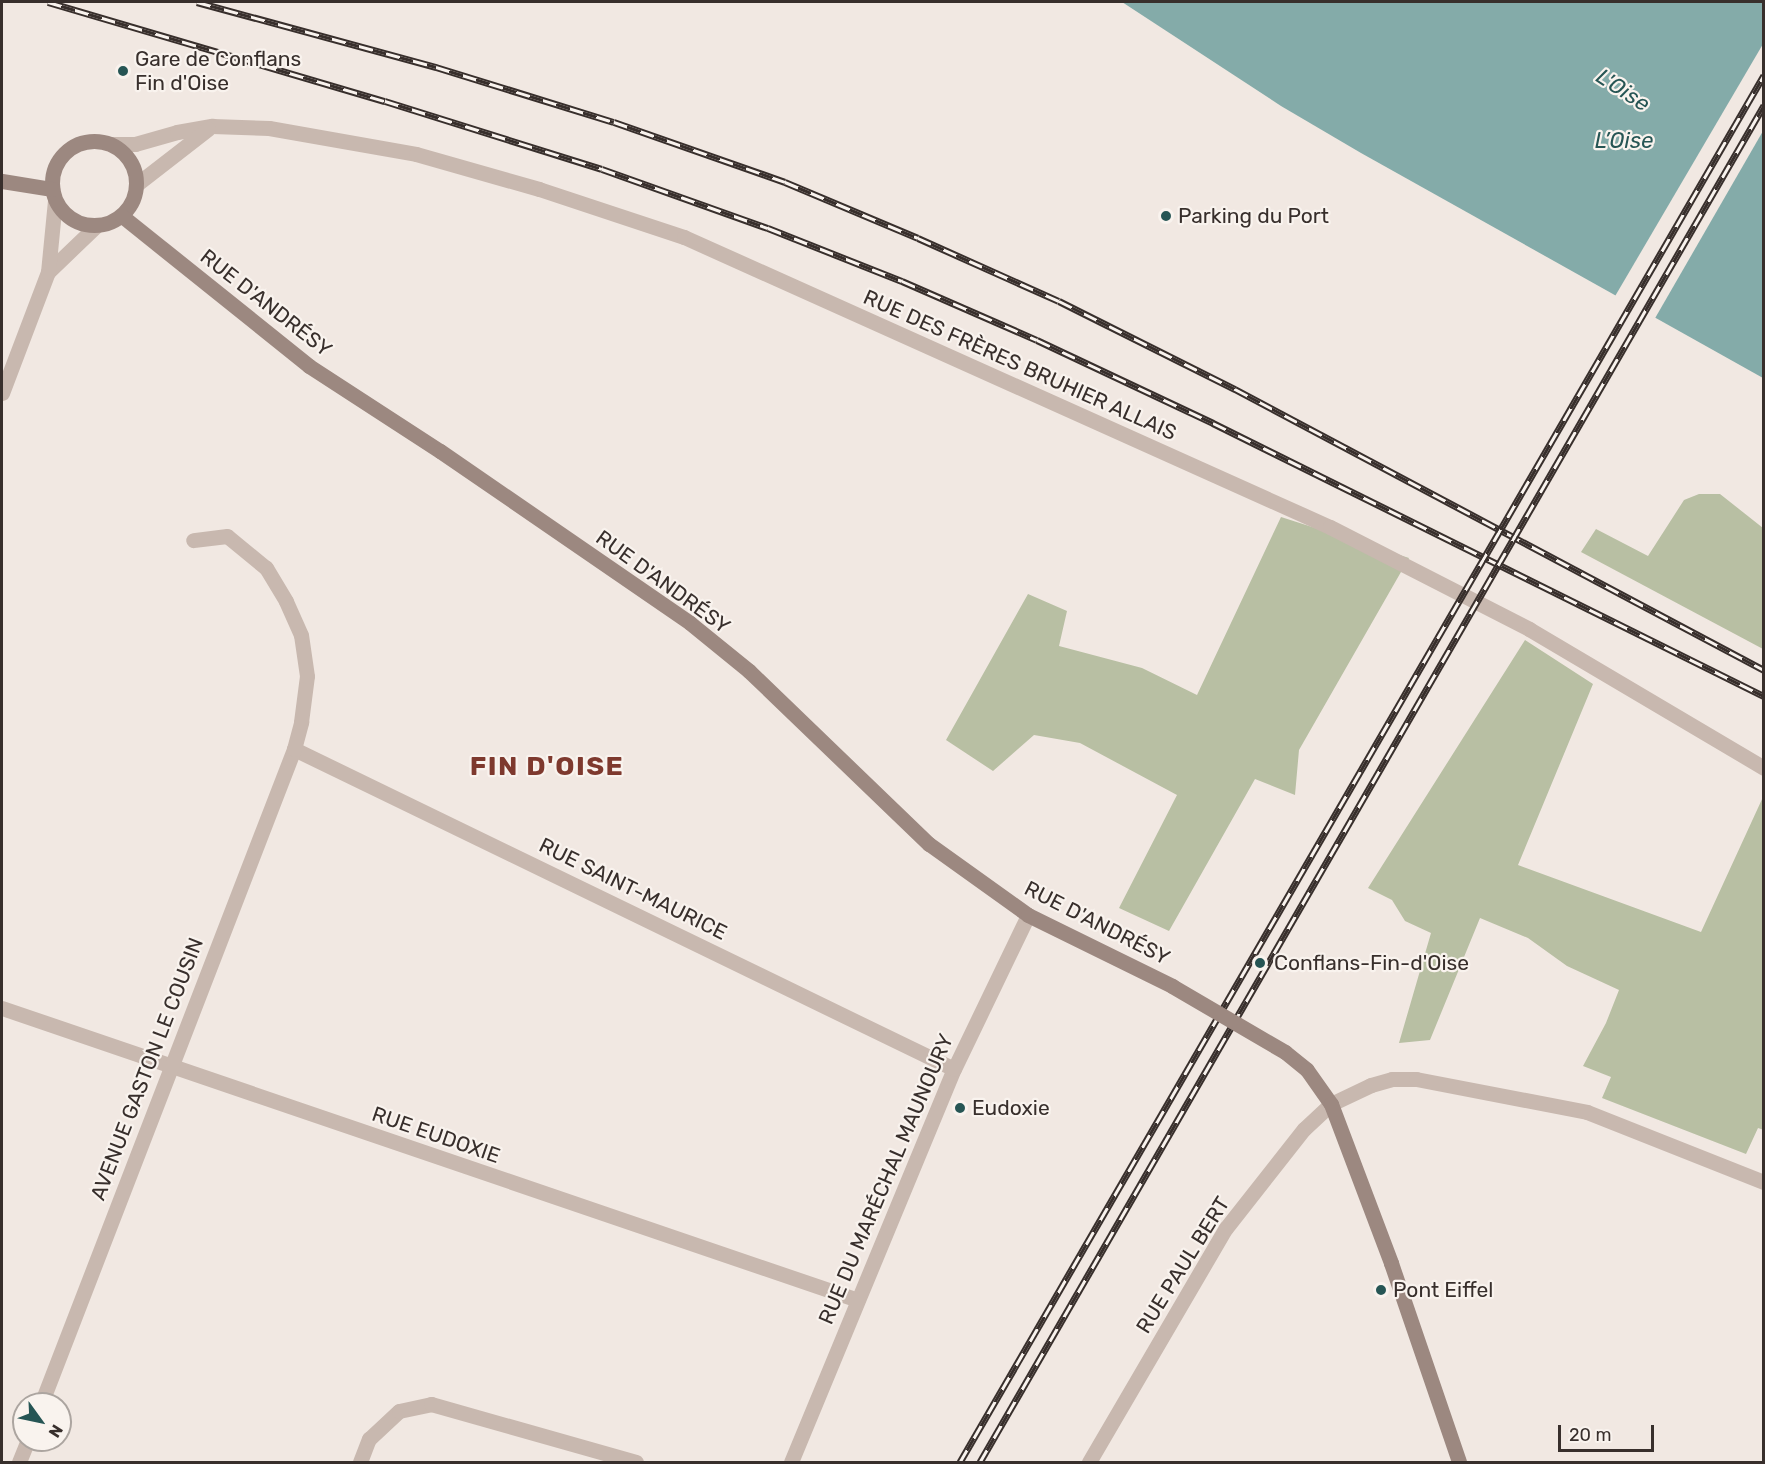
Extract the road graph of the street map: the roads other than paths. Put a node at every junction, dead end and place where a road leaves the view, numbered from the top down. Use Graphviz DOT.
graph roads {
  1 [pos="212,126"];
  2 [pos="111,144"];
  3 [pos="2,181"];
  4 [pos="137,184"];
  5 [pos="53,194"];
  6 [pos="122,216"];
  7 [pos="96,226"];
  8 [pos="48,272"];
  9 [pos="2,393"];
  10 [pos="193,540"];
  11 [pos="294,749"];
  12 [pos="1764,768"];
  13 [pos="1028,915"];
  14 [pos="2,1008"];
  15 [pos="170,1066"];
  16 [pos="954,1069"];
  17 [pos="1331,1104"];
  18 [pos="1764,1182"];
  19 [pos="858,1300"];
  20 [pos="46,1392"];
  21 [pos="360,1462"];
  22 [pos="636,1462"];
  23 [pos="791,1462"];
  24 [pos="1089,1462"];
  25 [pos="1459,1462"];
  1 -- 2 [label="street, RUE DES FRÈRES BRUHIER ALLAIS"];
  1 -- 4 [label="street"];
  1 -- 12 [label="street, RUE DES FRÈRES BRUHIER ALLAIS"];
  2 -- 4 [label="street"];
  2 -- 5 [label="street"];
  3 -- 5 [label="street"];
  4 -- 6 [label="street"];
  5 -- 7 [label="street"];
  5 -- 8 [label="street"];
  6 -- 7 [label="street"];
  6 -- 13 [label="street, RUE D'ANDRÉSY"];
  7 -- 8 [label="street"];
  8 -- 9 [label="street"];
  10 -- 11 [label="street, AVENUE GASTON LE COUSIN"];
  11 -- 15 [label="street, AVENUE GASTON LE COUSIN"];
  11 -- 16 [label="street, RUE SAINT-MAURICE"];
  13 -- 16 [label="street, RUE DU MARÉCHAL MAUNOURY"];
  13 -- 17 [label="street, RUE D'ANDRÉSY, bridge"];
  14 -- 15 [label="street, RUE EUDOXIE"];
  15 -- 19 [label="street, RUE EUDOXIE"];
  15 -- 20 [label="street, AVENUE GASTON LE COUSIN"];
  16 -- 19 [label="street, RUE DU MARÉCHAL MAUNOURY"];
  17 -- 18 [label="street, RUE PAUL BERT"];
  17 -- 24 [label="street, RUE PAUL BERT"];
  17 -- 25 [label="street, RUE D'ANDRÉSY"];
  19 -- 23 [label="street, RUE DU MARÉCHAL MAUNOURY"];
  21 -- 22 [label="street"];
}
